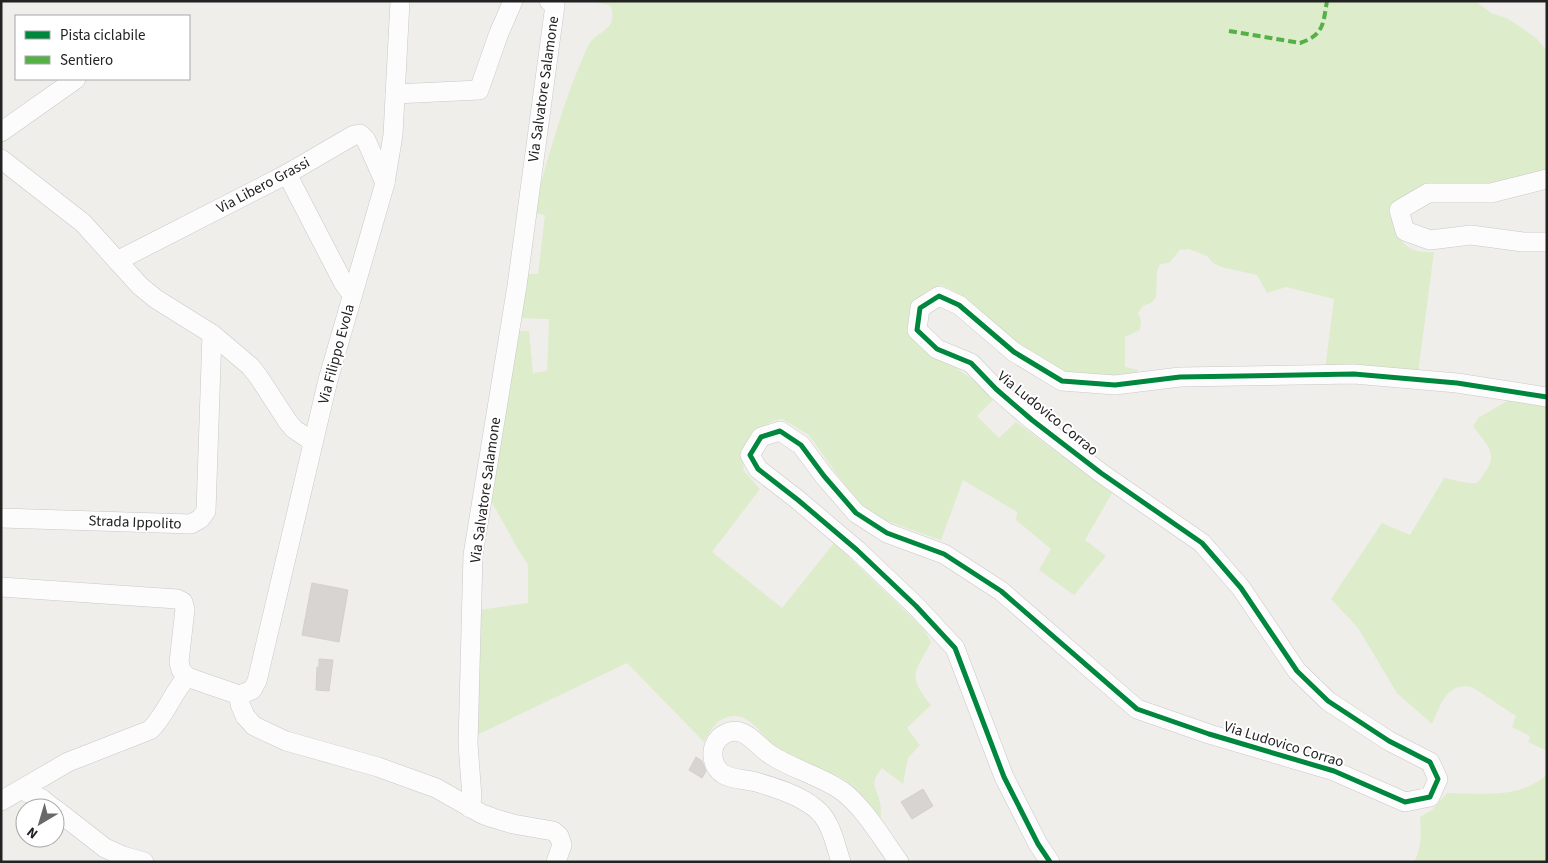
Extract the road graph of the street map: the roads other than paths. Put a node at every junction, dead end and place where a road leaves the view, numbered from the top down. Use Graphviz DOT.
graph roads {
  1 [pos="400,1"];
  2 [pos="513,1"];
  3 [pos="549,1"];
  4 [pos="75,80"];
  5 [pos="395,94"];
  6 [pos="1,132"];
  7 [pos="1,160"];
  8 [pos="287,174"];
  9 [pos="1547,179"];
  10 [pos="385,183"];
  11 [pos="1547,242"];
  12 [pos="118,261"];
  13 [pos="352,295"];
  14 [pos="212,334"];
  15 [pos="1547,397"];
  16 [pos="313,442"];
  17 [pos="1,518"];
  18 [pos="1,588"];
  19 [pos="187,677"];
  20 [pos="239,695"];
  21 [pos="22,790"];
  22 [pos="40,798"];
  23 [pos="1,801"];
  24 [pos="470,808"];
  25 [pos="65,818"];
  26 [pos="87,835"];
  27 [pos="108,862"];
  28 [pos="144,862"];
  29 [pos="556,862"];
  30 [pos="841,862"];
  31 [pos="899,862"];
  32 [pos="1050,862"];
  1 -- 5 [label="street, Via Filippo Evola"];
  2 -- 5 [label="street"];
  3 -- 24 [label="street, Via Salvatore Salamone"];
  4 -- 6 [label="street"];
  5 -- 10 [label="street, Via Filippo Evola"];
  7 -- 12 [label="street"];
  8 -- 10 [label="street, Via Libero Grassi"];
  8 -- 12 [label="street, Via Libero Grassi"];
  8 -- 13 [label="street"];
  9 -- 11 [label="street"];
  10 -- 13 [label="street, Via Filippo Evola"];
  12 -- 14 [label="street"];
  13 -- 16 [label="street, Via Filippo Evola"];
  14 -- 16 [label="street"];
  14 -- 17 [label="street, Strada Ippolito"];
  15 -- 32 [label="street, Via Ludovico Corrao"];
  16 -- 20 [label="street, Via Filippo Evola"];
  18 -- 19 [label="street"];
  19 -- 20 [label="street"];
  19 -- 21 [label="street"];
  20 -- 24 [label="street"];
  21 -- 22 [label="street"];
  21 -- 23 [label="street"];
  24 -- 29 [label="street"];
  25 -- 26 [label="street"];
  26 -- 27 [label="street"];
  26 -- 28 [label="street"];
  30 -- 31 [label="street"];
}
